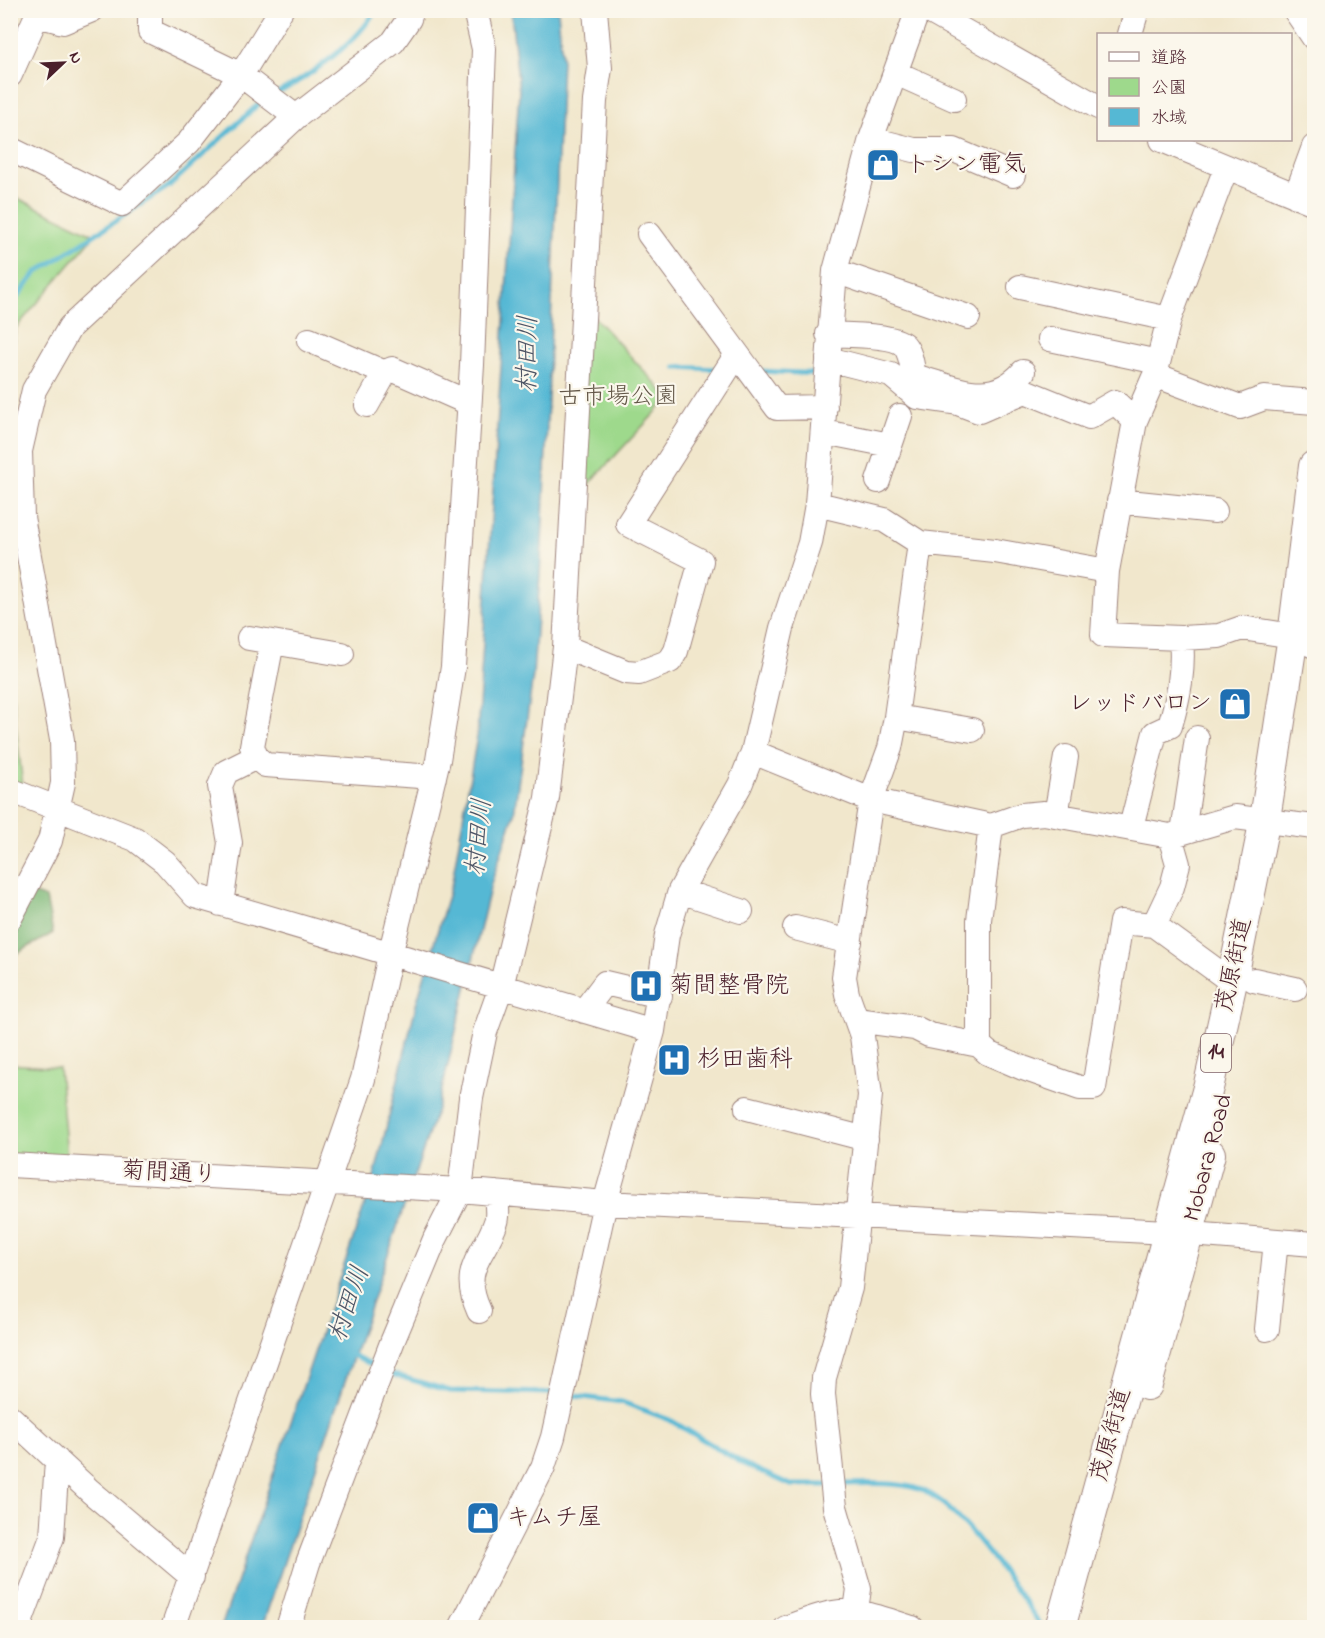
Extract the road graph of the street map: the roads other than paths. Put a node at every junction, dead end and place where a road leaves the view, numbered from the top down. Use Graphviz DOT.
graph roads {
  1 [pos="92,10"];
  2 [pos="150,10"];
  3 [pos="281,10"];
  4 [pos="412,10"];
  5 [pos="475,10"];
  6 [pos="595,10"];
  7 [pos="918,10"];
  8 [pos="927,10"];
  9 [pos="1137,10"];
  10 [pos="1295,10"];
  11 [pos="1130,33"];
  12 [pos="1314,38"];
  13 [pos="896,73"];
  14 [pos="10,75"];
  15 [pos="241,75"];
  16 [pos="1095,98"];
  17 [pos="954,99"];
  18 [pos="296,117"];
  19 [pos="871,138"];
  20 [pos="1163,141"];
  21 [pos="1314,147"];
  22 [pos="10,149"];
  23 [pos="1226,168"];
  24 [pos="1013,175"];
  25 [pos="1305,199"];
  26 [pos="649,234"];
  27 [pos="835,271"];
  28 [pos="1020,287"];
  29 [pos="968,317"];
  30 [pos="1169,320"];
  31 [pos="828,334"];
  32 [pos="1050,339"];
  33 [pos="309,340"];
  34 [pos="737,354"];
  35 [pos="828,359"];
  36 [pos="1156,369"];
  37 [pos="1023,372"];
  38 [pos="385,373"];
  39 [pos="1314,402"];
  40 [pos="470,403"];
  41 [pos="367,405"];
  42 [pos="825,407"];
  43 [pos="900,416"];
  44 [pos="1135,421"];
  45 [pos="824,432"];
  46 [pos="890,445"];
  47 [pos="1314,466"];
  48 [pos="878,481"];
  49 [pos="1119,501"];
  50 [pos="817,504"];
  51 [pos="1215,511"];
  52 [pos="920,543"];
  53 [pos="1107,571"];
  54 [pos="1314,609"];
  55 [pos="1181,638"];
  56 [pos="1306,642"];
  57 [pos="566,647"];
  58 [pos="342,654"];
  59 [pos="896,717"];
  60 [pos="972,730"];
  61 [pos="1197,738"];
  62 [pos="753,752"];
  63 [pos="256,757"];
  64 [pos="1066,757"];
  65 [pos="434,777"];
  66 [pos="10,790"];
  67 [pos="871,800"];
  68 [pos="58,811"];
  69 [pos="1056,815"];
  70 [pos="1274,821"];
  71 [pos="991,826"];
  72 [pos="1131,827"];
  73 [pos="1314,827"];
  74 [pos="1176,834"];
  75 [pos="680,891"];
  76 [pos="221,904"];
  77 [pos="741,911"];
  78 [pos="10,918"];
  79 [pos="1154,925"];
  80 [pos="795,928"];
  81 [pos="850,942"];
  82 [pos="390,955"];
  83 [pos="1243,981"];
  84 [pos="501,987"];
  85 [pos="1295,989"];
  86 [pos="660,996"];
  87 [pos="584,1011"];
  88 [pos="857,1020"];
  89 [pos="653,1031"];
  90 [pos="979,1045"];
  91 [pos="747,1107"];
  92 [pos="866,1139"];
  93 [pos="10,1165"];
  94 [pos="328,1183"];
  95 [pos="460,1190"];
  96 [pos="496,1193"];
  97 [pos="605,1203"];
  98 [pos="856,1216"];
  99 [pos="1178,1233"];
  100 [pos="1276,1241"];
  101 [pos="1314,1244"];
  102 [pos="479,1311"];
  103 [pos="1267,1329"];
  104 [pos="10,1417"];
  105 [pos="57,1460"];
  106 [pos="192,1577"];
  107 [pos="856,1610"];
  108 [pos="18,1628"];
  109 [pos="173,1628"];
  110 [pos="288,1628"];
  111 [pos="461,1628"];
  112 [pos="786,1628"];
  113 [pos="912,1628"];
  114 [pos="1060,1628"];
  115 [pos="1080,1628"];
  1 -- 14 [label="street"];
  2 -- 15 [label="street"];
  3 -- 15 [label="street"];
  4 -- 18 [label="street"];
  5 -- 40 [label="street"];
  6 -- 57 [label="street"];
  7 -- 13 [label="street"];
  8 -- 16 [label="street"];
  9 -- 11 [label="street"];
  10 -- 12 [label="street"];
  13 -- 17 [label="street"];
  13 -- 19 [label="street"];
  15 -- 18 [label="street"];
  15 -- 22 [label="street"];
  18 -- 68 [label="street"];
  19 -- 24 [label="street"];
  19 -- 27 [label="street"];
  20 -- 23 [label="street"];
  21 -- 25 [label="street"];
  23 -- 25 [label="street"];
  23 -- 30 [label="street"];
  26 -- 34 [label="street"];
  27 -- 29 [label="street"];
  27 -- 31 [label="street"];
  28 -- 30 [label="street"];
  30 -- 36 [label="street"];
  31 -- 35 [label="street"];
  31 -- 37 [label="street"];
  32 -- 36 [label="street"];
  33 -- 38 [label="street"];
  34 -- 42 [label="street"];
  34 -- 57 [label="street"];
  35 -- 42 [label="street"];
  35 -- 44 [label="street"];
  36 -- 39 [label="street"];
  36 -- 44 [label="street"];
  38 -- 40 [label="street"];
  38 -- 41 [label="street"];
  40 -- 65 [label="street"];
  42 -- 45 [label="street"];
  43 -- 46 [label="street"];
  44 -- 49 [label="street"];
  45 -- 46 [label="street"];
  45 -- 50 [label="street"];
  46 -- 48 [label="street"];
  47 -- 56 [label="main road, 14"];
  49 -- 51 [label="street"];
  49 -- 53 [label="street"];
  50 -- 52 [label="street"];
  50 -- 62 [label="street"];
  52 -- 53 [label="street"];
  52 -- 59 [label="street"];
  53 -- 55 [label="street"];
  54 -- 56 [label="main road, Mobara Road / 14"];
  55 -- 56 [label="street"];
  55 -- 72 [label="street"];
  56 -- 70 [label="main road, Mobara Road / 14"];
  57 -- 84 [label="street"];
  58 -- 63 [label="street"];
  59 -- 60 [label="street"];
  59 -- 67 [label="street"];
  61 -- 74 [label="street"];
  62 -- 67 [label="street"];
  62 -- 75 [label="street"];
  63 -- 65 [label="street"];
  63 -- 76 [label="street"];
  64 -- 69 [label="street"];
  65 -- 82 [label="street"];
  66 -- 68 [label="street"];
  67 -- 71 [label="street"];
  67 -- 81 [label="street"];
  68 -- 76 [label="street"];
  68 -- 78 [label="street"];
  69 -- 71 [label="street"];
  69 -- 72 [label="street"];
  70 -- 73 [label="street"];
  70 -- 74 [label="street"];
  70 -- 83 [label="main road, Mobara Road / 14"];
  71 -- 90 [label="street"];
  72 -- 74 [label="street"];
  74 -- 79 [label="street"];
  75 -- 77 [label="street"];
  75 -- 86 [label="street"];
  76 -- 82 [label="street"];
  79 -- 83 [label="street"];
  79 -- 90 [label="street"];
  80 -- 81 [label="street"];
  81 -- 88 [label="street"];
  82 -- 84 [label="street"];
  82 -- 94 [label="street"];
  83 -- 85 [label="street"];
  83 -- 99 [label="main road, Mobara Road / 14"];
  84 -- 87 [label="street"];
  84 -- 95 [label="street"];
  86 -- 87 [label="street"];
  86 -- 89 [label="street"];
  87 -- 89 [label="street"];
  88 -- 90 [label="street"];
  88 -- 92 [label="street"];
  89 -- 97 [label="street"];
  91 -- 92 [label="street"];
  92 -- 98 [label="street"];
  93 -- 94 [label="street, 菊間通り"];
  94 -- 95 [label="street, 菊間通り"];
  94 -- 106 [label="street"];
  95 -- 96 [label="street, 菊間通り"];
  95 -- 110 [label="street"];
  96 -- 97 [label="street, 菊間通り"];
  96 -- 102 [label="street"];
  97 -- 98 [label="street, 菊間通り"];
  97 -- 111 [label="street"];
  98 -- 99 [label="street, 菊間通り"];
  98 -- 107 [label="street"];
  99 -- 100 [label="street, 菊間通り"];
  99 -- 114 [label="main road, 茂原街道 / 14"];
  99 -- 115 [label="main road, Mobara Road / 14"];
  100 -- 101 [label="street, 菊間通り"];
  100 -- 103 [label="street"];
  104 -- 105 [label="street"];
  105 -- 106 [label="street"];
  105 -- 108 [label="street"];
  106 -- 109 [label="street"];
  107 -- 112 [label="street"];
  107 -- 113 [label="street"];
}
